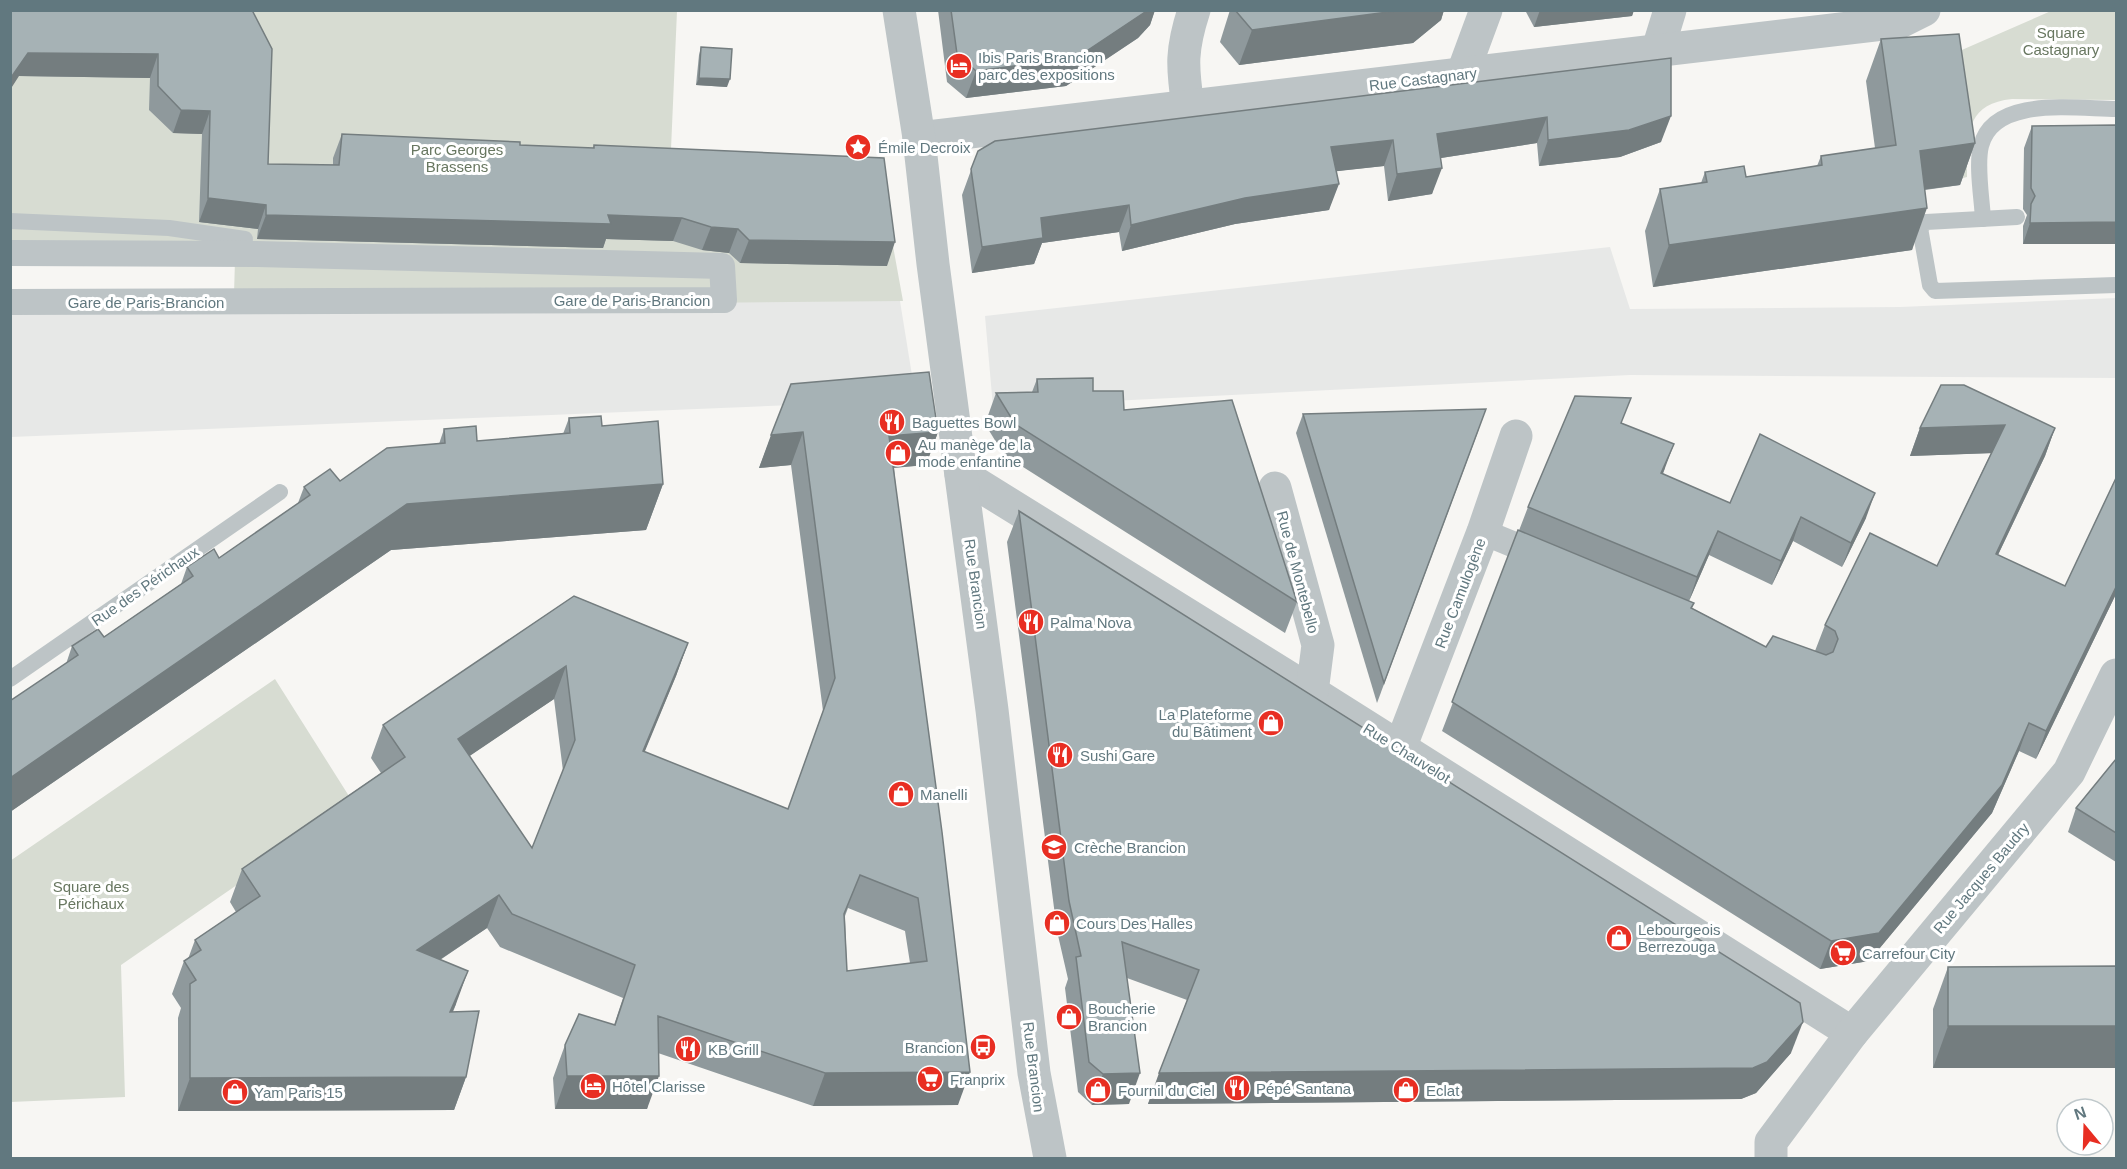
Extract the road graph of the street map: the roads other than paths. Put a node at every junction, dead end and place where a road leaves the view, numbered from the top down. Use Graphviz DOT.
graph roads {
  1 [pos="899,10"];
  2 [pos="1194,10"];
  3 [pos="1486,10"];
  4 [pos="1670,10"];
  5 [pos="1924,10"];
  6 [pos="1658,49"];
  7 [pos="1461,75"];
  8 [pos="1188,107"];
  9 [pos="2116,109"];
  10 [pos="920,138"];
  11 [pos="2017,217"];
  12 [pos="1983,219"];
  13 [pos="10,221"];
  14 [pos="245,239"];
  15 [pos="10,253"];
  16 [pos="2116,285"];
  17 [pos="10,302"];
  18 [pos="1516,436"];
  19 [pos="961,474"];
  20 [pos="1275,488"];
  21 [pos="280,492"];
  22 [pos="1483,532"];
  23 [pos="1562,565"];
  24 [pos="2116,675"];
  25 [pos="10,680"];
  26 [pos="1312,692"];
  27 [pos="1400,748"];
  28 [pos="1852,1034"];
  29 [pos="1050,1158"];
  30 [pos="1771,1158"];
  1 -- 10 [label="street, Rue Brancion"];
  2 -- 8 [label="street"];
  3 -- 7 [label="street"];
  4 -- 6 [label="street"];
  5 -- 6 [label="street, Rue Castagnary"];
  6 -- 7 [label="street, Rue Castagnary"];
  7 -- 8 [label="street, Rue Castagnary"];
  8 -- 10 [label="street, Rue Castagnary"];
  9 -- 12 [label="lane"];
  10 -- 19 [label="street, Rue Brancion"];
  11 -- 12 [label="lane"];
  12 -- 16 [label="lane"];
  13 -- 14 [label="lane"];
  15 -- 17 [label="street, Gare de Paris-Brancion"];
  18 -- 22 [label="street, Rue Camulogène"];
  19 -- 26 [label="street, Rue Chauvelot"];
  19 -- 29 [label="street, Rue Brancion"];
  20 -- 26 [label="street, Rue de Montebello"];
  21 -- 25 [label="lane, Rue des Périchaux"];
  22 -- 23 [label="street"];
  22 -- 27 [label="street, Rue Camulogène"];
  24 -- 28 [label="street, Rue Jacques Baudry"];
  26 -- 27 [label="street, Rue Chauvelot"];
  27 -- 28 [label="street, Rue Chauvelot"];
  28 -- 30 [label="street, Rue Jacques Baudry"];
}
